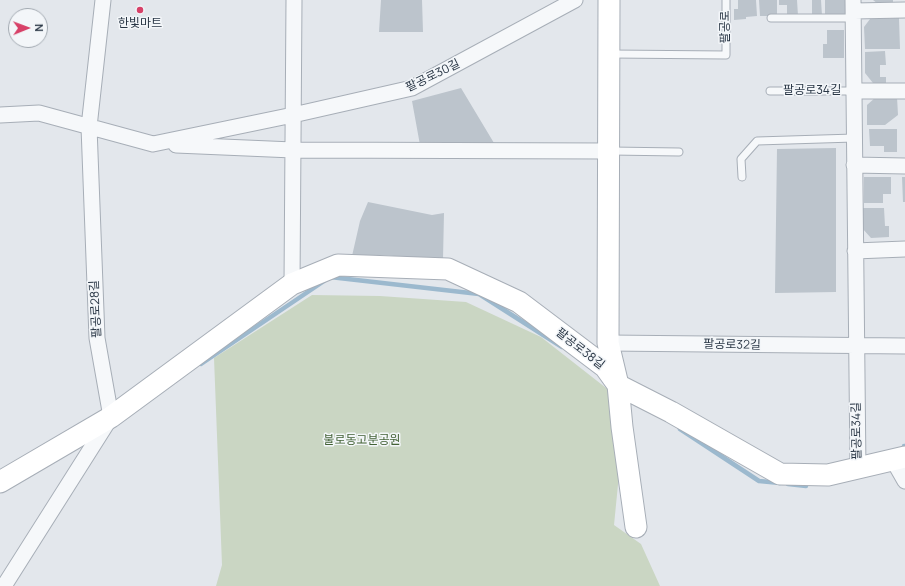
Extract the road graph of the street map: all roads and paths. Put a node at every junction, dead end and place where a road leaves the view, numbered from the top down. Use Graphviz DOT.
graph roads {
  1 [pos="103,0"];
  2 [pos="294,0"];
  3 [pos="575,0"];
  4 [pos="609,0"];
  5 [pos="726,0"];
  6 [pos="854,10"];
  7 [pos="905,10"];
  8 [pos="771,18"];
  9 [pos="609,54"];
  10 [pos="770,91"];
  11 [pos="854,91"];
  12 [pos="905,91"];
  13 [pos="0,115"];
  14 [pos="293,115"];
  15 [pos="89,127"];
  16 [pos="854,138"];
  17 [pos="153,144"];
  18 [pos="293,150"];
  19 [pos="608,151"];
  20 [pos="679,152"];
  21 [pos="854,165"];
  22 [pos="905,166"];
  23 [pos="742,177"];
  24 [pos="905,249"];
  25 [pos="855,251"];
  26 [pos="292,284"];
  27 [pos="608,343"];
  28 [pos="856,346"];
  29 [pos="905,346"];
  30 [pos="618,385"];
  31 [pos="111,417"];
  32 [pos="899,458"];
  33 [pos="858,468"];
  34 [pos="905,481"];
  35 [pos="0,482"];
  36 [pos="636,527"];
  37 [pos="4,586"];
  1 -- 15 [label="street, 팔공로28길"];
  2 -- 14 [label="street"];
  3 -- 14 [label="street, 팔공로30길"];
  4 -- 9 [label="street"];
  5 -- 9 [label="lane, 팔공로"];
  6 -- 7 [label="street"];
  6 -- 8 [label="lane"];
  6 -- 11 [label="street, 팔공로34길"];
  9 -- 19 [label="street"];
  10 -- 11 [label="lane, 팔공로34길"];
  11 -- 12 [label="street, 팔공로34길"];
  11 -- 16 [label="street, 팔공로34길"];
  13 -- 15 [label="street, 팔공로30길"];
  14 -- 17 [label="street, 팔공로30길"];
  14 -- 18 [label="street"];
  15 -- 17 [label="street, 팔공로30길"];
  15 -- 31 [label="street, 팔공로28길"];
  16 -- 21 [label="street, 팔공로34길"];
  16 -- 23 [label="lane"];
  17 -- 18 [label="street, 팔공로30길"];
  18 -- 19 [label="street, 팔공로30길"];
  18 -- 26 [label="street"];
  19 -- 20 [label="lane"];
  19 -- 27 [label="street"];
  21 -- 22 [label="street"];
  21 -- 25 [label="street, 팔공로34길"];
  24 -- 25 [label="street"];
  25 -- 28 [label="street, 팔공로34길"];
  26 -- 30 [label="street, 팔공로38길"];
  26 -- 31 [label="street, 팔공로38길"];
  27 -- 28 [label="street, 팔공로32길"];
  27 -- 30 [label="street"];
  28 -- 29 [label="street"];
  28 -- 33 [label="street, 팔공로34길"];
  30 -- 33 [label="street, 팔공로38길"];
  30 -- 36 [label="street"];
  31 -- 35 [label="street, 팔공로38길"];
  31 -- 37 [label="street"];
  32 -- 33 [label="street, 팔공로34길"];
  32 -- 34 [label="street"];
}
